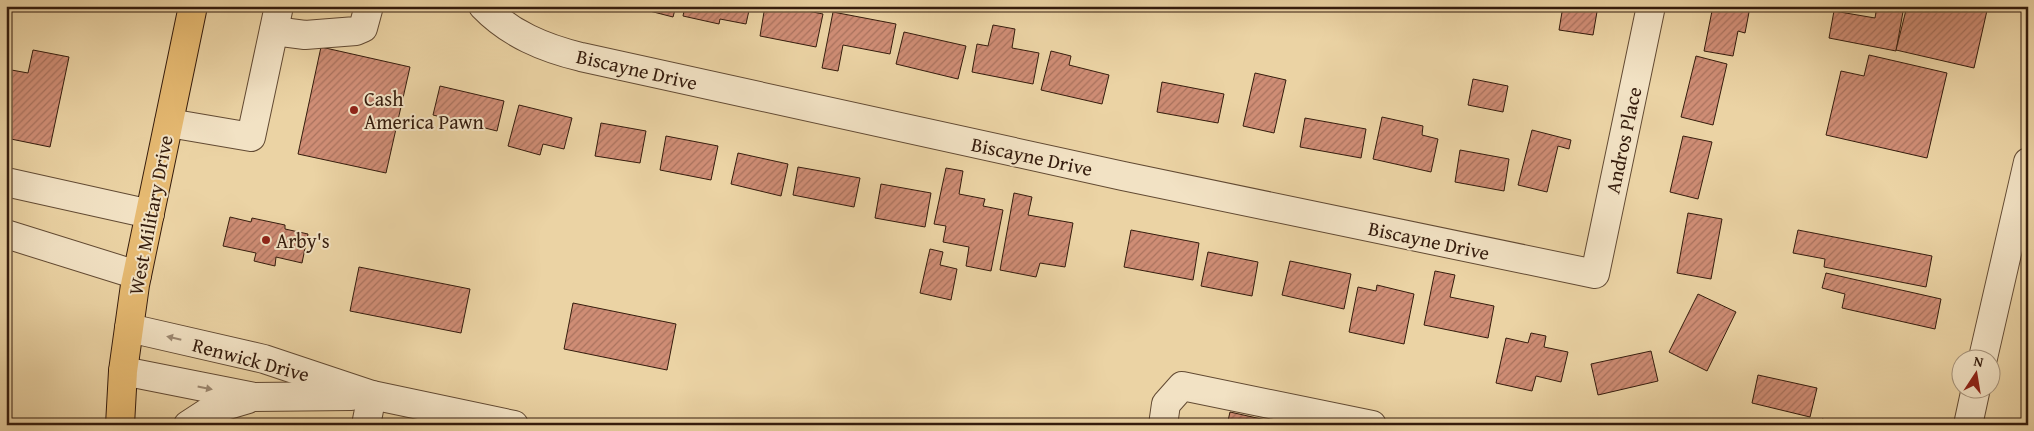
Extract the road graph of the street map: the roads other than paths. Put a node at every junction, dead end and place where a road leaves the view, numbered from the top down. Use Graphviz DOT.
graph roads {
  1 [pos="193,6"];
  2 [pos="370,6"];
  3 [pos="483,6"];
  4 [pos="1651,6"];
  5 [pos="277,19"];
  6 [pos="169,123"];
  7 [pos="2028,162"];
  8 [pos="6,182"];
  9 [pos="150,214"];
  10 [pos="2021,220"];
  11 [pos="6,234"];
  12 [pos="1594,274"];
  13 [pos="137,275"];
  14 [pos="129,328"];
  15 [pos="1986,348"];
  16 [pos="123,371"];
  17 [pos="372,396"];
  18 [pos="254,397"];
  19 [pos="1974,398"];
  20 [pos="506,424"];
  21 [pos="120,425"];
  22 [pos="188,425"];
  23 [pos="366,425"];
  24 [pos="1163,425"];
  25 [pos="1372,425"];
  26 [pos="1968,425"];
  1 -- 6 [label="main road, West Military Drive"];
  2 -- 5 [label="street"];
  3 -- 12 [label="street, Biscayne Drive"];
  4 -- 12 [label="street, Andros Place"];
  5 -- 6 [label="street"];
  6 -- 9 [label="main road, West Military Drive"];
  7 -- 10 [label="street"];
  8 -- 9 [label="street"];
  9 -- 13 [label="main road, West Military Drive"];
  10 -- 15 [label="street"];
  11 -- 13 [label="street"];
  13 -- 14 [label="main road, West Military Drive"];
  14 -- 16 [label="main road, West Military Drive"];
  17 -- 14 [label="street, Renwick Drive, one-way"];
  16 -- 18 [label="street, Renwick Drive, one-way"];
  16 -- 21 [label="main road, West Military Drive"];
  17 -- 18 [label="street, Renwick Drive"];
  17 -- 20 [label="street, Renwick Drive"];
  17 -- 23 [label="street"];
  18 -- 22 [label="street, Renwick Drive"];
  19 -- 26 [label="street"];
  24 -- 25 [label="street"];
}
